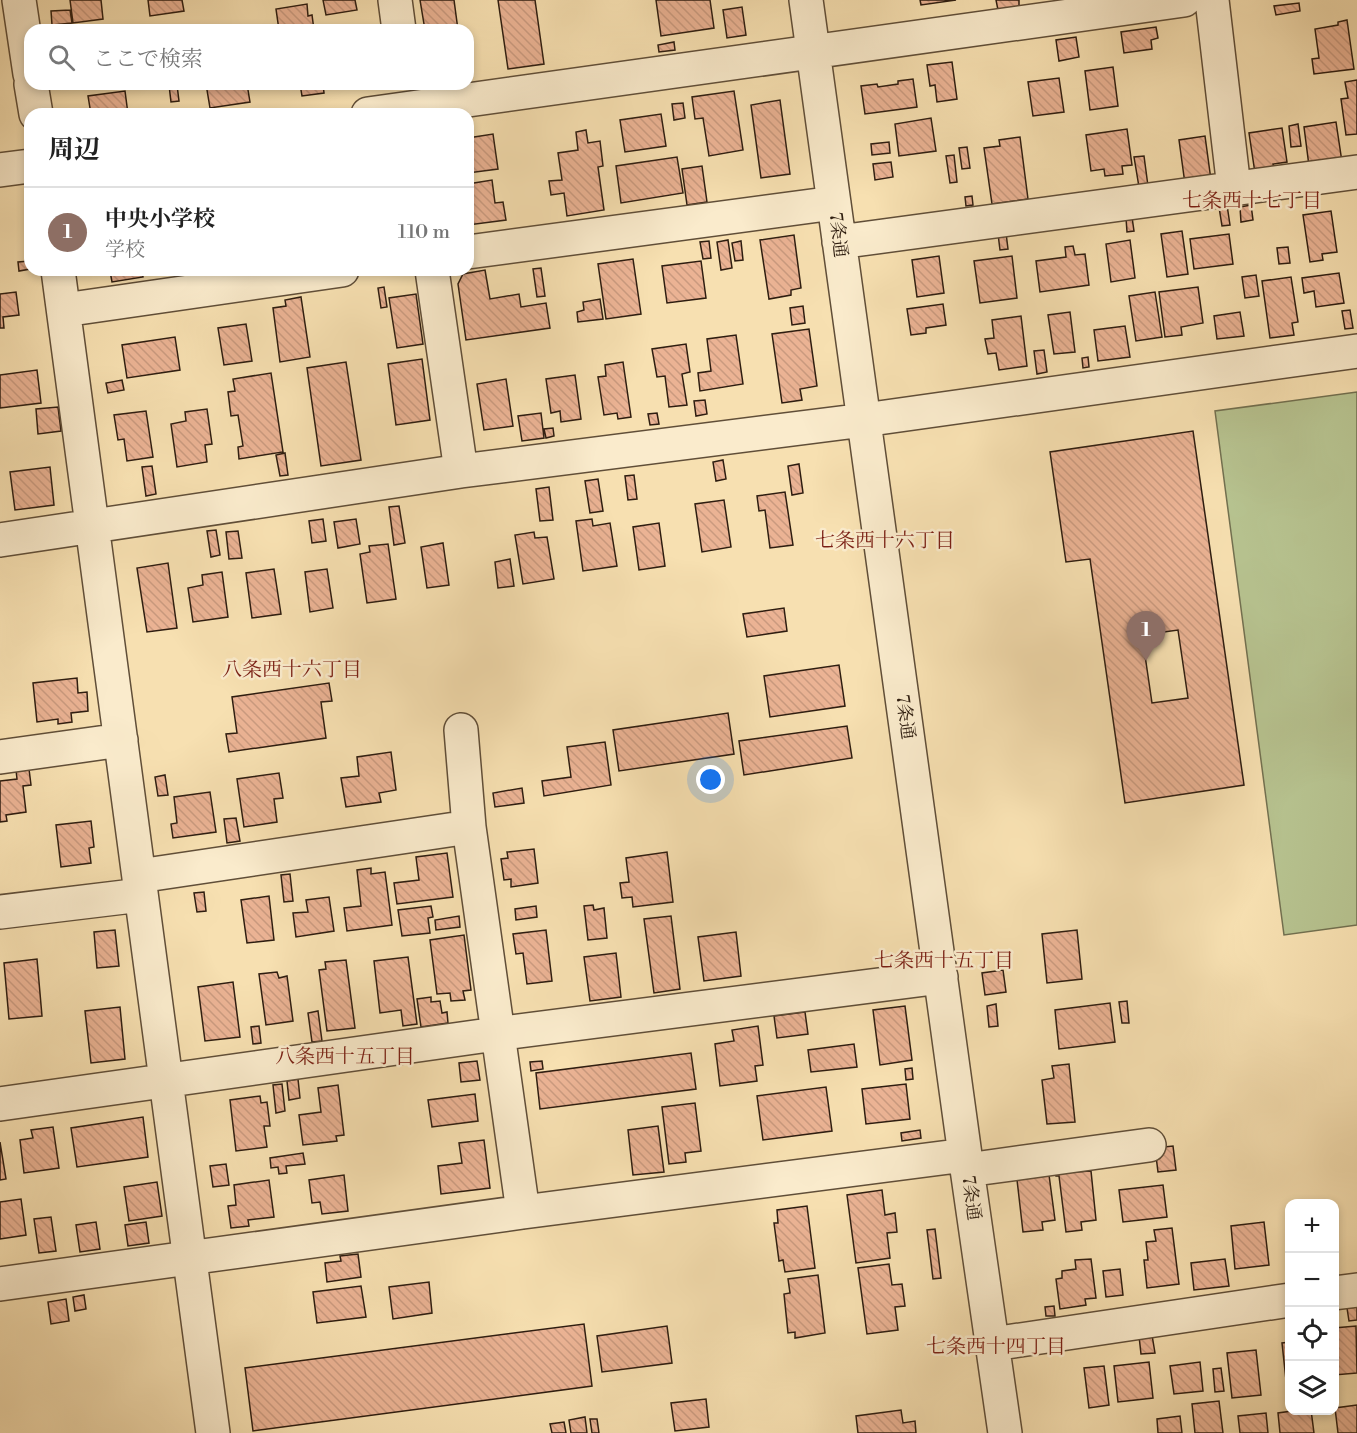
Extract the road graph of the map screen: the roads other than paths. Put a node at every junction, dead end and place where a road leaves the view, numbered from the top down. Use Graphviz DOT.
graph roads {
  1 [pos="19,0"];
  2 [pos="395,0"];
  3 [pos="806,0"];
  4 [pos="1184,0"];
  5 [pos="1212,0"];
  6 [pos="398,24"];
  7 [pos="24,34"];
  8 [pos="813,52"];
  9 [pos="33,90"];
  10 [pos="409,102"];
  11 [pos="35,108"];
  12 [pos="388,108"];
  13 [pos="24,167"];
  14 [pos="0,170"];
  15 [pos="1357,172"];
  16 [pos="1234,188"];
  17 [pos="834,203"];
  18 [pos="839,242"];
  19 [pos="474,251"];
  20 [pos="59,276"];
  21 [pos="300,276"];
  22 [pos="433,276"];
  23 [pos="64,310"];
  24 [pos="1357,351"];
  25 [pos="864,420"];
  26 [pos="461,471"];
  27 [pos="93,527"];
  28 [pos="0,540"];
  29 [pos="461,730"];
  30 [pos="121,740"];
  31 [pos="0,756"];
  32 [pos="469,827"];
  33 [pos="140,885"];
  34 [pos="0,912"];
  35 [pos="941,977"];
  36 [pos="496,1034"];
  37 [pos="167,1082"];
  38 [pos="0,1104"];
  39 [pos="1149,1145"];
  40 [pos="966,1163"];
  41 [pos="523,1212"];
  42 [pos="189,1259"];
  43 [pos="0,1284"];
  44 [pos="1357,1290"];
  45 [pos="1339,1292"];
  46 [pos="1285,1301"];
  47 [pos="993,1344"];
  48 [pos="213,1433"];
  49 [pos="1005,1433"];
  1 -- 7 [label="street"];
  2 -- 6 [label="street"];
  3 -- 8 [label="street, 7条通"];
  4 -- 8 [label="street"];
  5 -- 16 [label="street"];
  8 -- 10 [label="street"];
  8 -- 17 [label="street, 7条通"];
  9 -- 11 [label="street"];
  10 -- 12 [label="street"];
  13 -- 14 [label="street"];
  15 -- 16 [label="street"];
  16 -- 18 [label="street"];
  17 -- 18 [label="street, 7条通"];
  17 -- 19 [label="street"];
  18 -- 25 [label="street, 7条通"];
  20 -- 23 [label="street"];
  21 -- 23 [label="street"];
  22 -- 26 [label="street"];
  23 -- 27 [label="street"];
  24 -- 25 [label="street"];
  25 -- 26 [label="street"];
  25 -- 35 [label="street, 7条通"];
  26 -- 27 [label="street"];
  27 -- 28 [label="street"];
  27 -- 30 [label="street"];
  29 -- 32 [label="street"];
  30 -- 31 [label="street"];
  30 -- 33 [label="street"];
  32 -- 33 [label="street"];
  32 -- 36 [label="street"];
  33 -- 34 [label="street"];
  33 -- 37 [label="street"];
  35 -- 36 [label="street"];
  35 -- 40 [label="street, 7条通"];
  36 -- 37 [label="street"];
  36 -- 41 [label="street"];
  37 -- 38 [label="street"];
  37 -- 42 [label="street"];
  39 -- 40 [label="street"];
  40 -- 41 [label="street"];
  40 -- 47 [label="street, 7条通"];
  41 -- 42 [label="street"];
  42 -- 43 [label="street"];
  42 -- 48 [label="street"];
  44 -- 45 [label="street"];
  46 -- 47 [label="street"];
  47 -- 49 [label="street, 7条通"];
}
